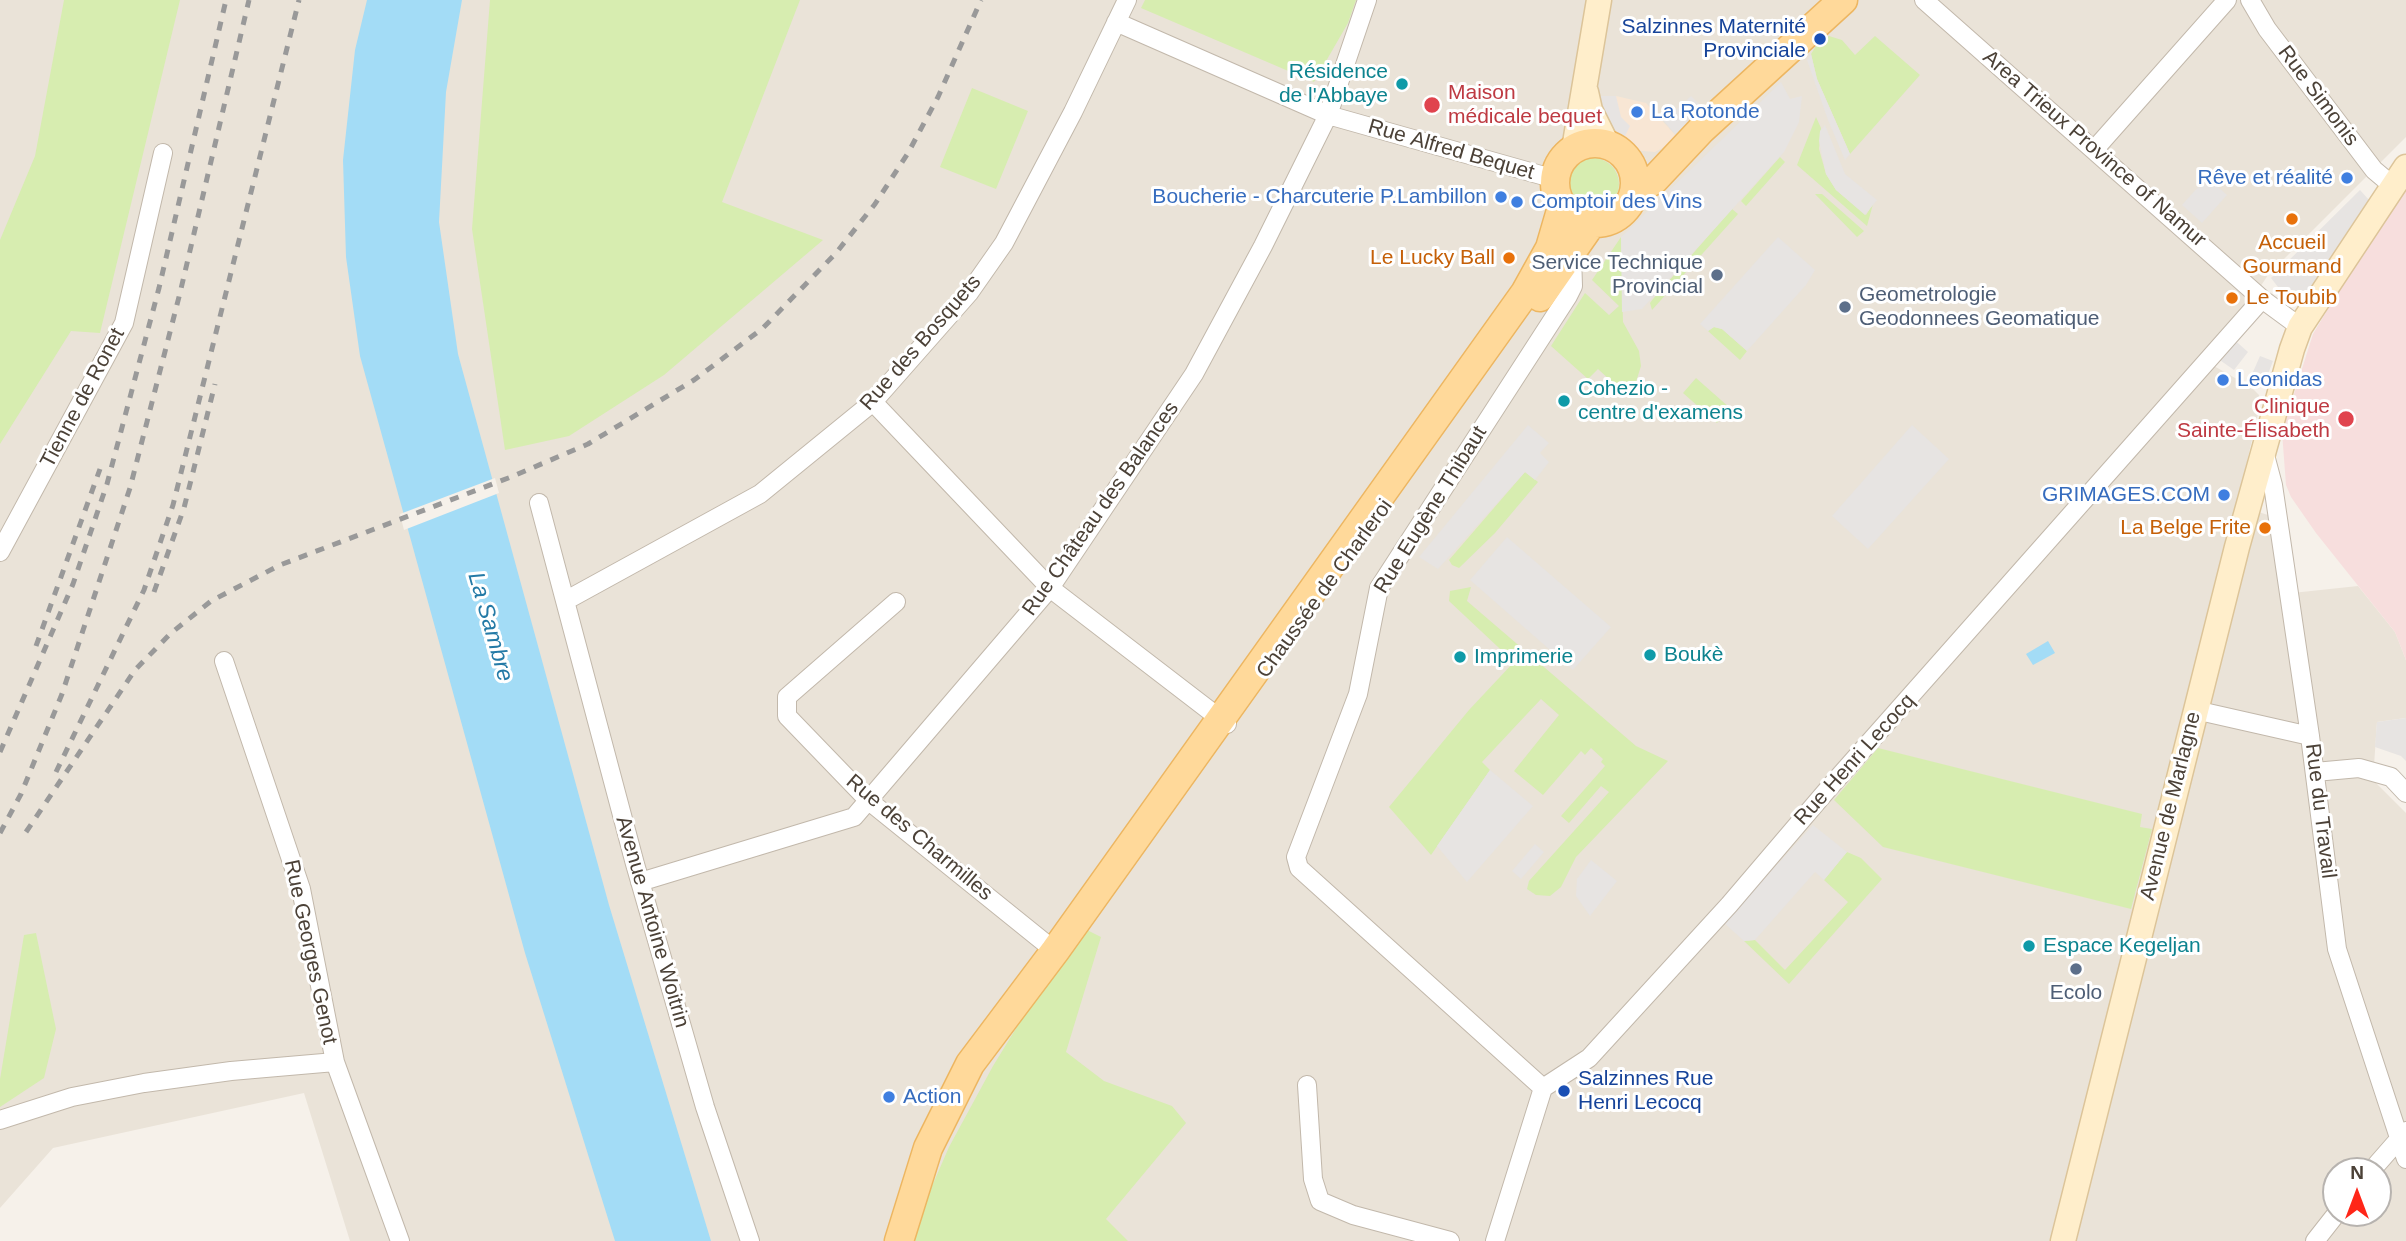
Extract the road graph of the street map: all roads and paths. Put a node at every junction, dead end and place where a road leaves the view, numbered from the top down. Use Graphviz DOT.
graph roads {
  1 [pos="1127,0"];
  2 [pos="1367,0"];
  3 [pos="1599,0"];
  4 [pos="1843,0"];
  5 [pos="1924,0"];
  6 [pos="2227,0"];
  7 [pos="2250,0"];
  8 [pos="1116,22"];
  9 [pos="1586,89"];
  10 [pos="1328,115"];
  11 [pos="1702,129"];
  12 [pos="1574,149"];
  13 [pos="2094,149"];
  14 [pos="1617,152"];
  15 [pos="163,153"];
  16 [pos="2399,176"];
  17 [pos="1555,179"];
  18 [pos="1634,192"];
  19 [pos="1562,207"];
  20 [pos="1591,223"];
  21 [pos="1572,254"];
  22 [pos="2262,299"];
  23 [pos="2300,327"];
  24 [pos="873,402"];
  25 [pos="2265,455"];
  26 [pos="539,503"];
  27 [pos="0,552"];
  28 [pos="1050,588"];
  29 [pos="565,601"];
  30 [pos="897,602"];
  31 [pos="224,661"];
  32 [pos="2195,710"];
  33 [pos="1224,721"];
  34 [pos="2310,736"];
  35 [pos="2315,772"];
  36 [pos="2406,793"];
  37 [pos="869,801"];
  38 [pos="640,881"];
  39 [pos="1055,951"];
  40 [pos="335,1062"];
  41 [pos="1307,1085"];
  42 [pos="1544,1088"];
  43 [pos="0,1120"];
  44 [pos="2402,1134"];
  45 [pos="2383,1157"];
  46 [pos="2406,1159"];
  47 [pos="2326,1227"];
  48 [pos="400,1241"];
  49 [pos="750,1241"];
  50 [pos="899,1241"];
  51 [pos="1450,1241"];
  52 [pos="1494,1241"];
  53 [pos="2063,1241"];
  54 [pos="2315,1241"];
  1 -- 8 [label="street, Rue des Bosquets"];
  2 -- 10 [label="street, Rue Château des Balances"];
  3 -- 9 [label="main road"];
  4 -- 11 [label="main road"];
  5 -- 13 [label="street, Area Trieux Province of Namur"];
  6 -- 13 [label="street"];
  7 -- 16 [label="street, Rue Simonis"];
  8 -- 10 [label="street, Rue Alfred Bequet"];
  8 -- 24 [label="street, Rue des Bosquets"];
  9 -- 12 [label="main road"];
  9 -- 14 [label="main road"];
  10 -- 17 [label="street, Rue Alfred Bequet"];
  10 -- 28 [label="street, Rue Château des Balances"];
  11 -- 14 [label="main road"];
  11 -- 18 [label="main road"];
  12 -- 14 [label="main road"];
  12 -- 17 [label="main road"];
  13 -- 22 [label="street, Area Trieux Province of Namur"];
  14 -- 18 [label="main road"];
  15 -- 27 [label="street, Tienne de Ronet"];
  16 -- 23 [label="main road, Avenue de Marlagne"];
  17 -- 19 [label="main road"];
  18 -- 20 [label="main road"];
  19 -- 20 [label="main road"];
  19 -- 33 [label="main road, Chaussée de Charleroi"];
  20 -- 21 [label="main road, Chaussée de Charleroi"];
  21 -- 33 [label="main road, Chaussée de Charleroi"];
  21 -- 42 [label="street, Rue Eugène Thibaut"];
  22 -- 23 [label="street, Area Trieux Province of Namur"];
  22 -- 42 [label="street, Rue Henri Lecocq"];
  23 -- 25 [label="main road, Avenue de Marlagne"];
  24 -- 28 [label="street"];
  24 -- 29 [label="street, Rue des Bosquets"];
  25 -- 32 [label="main road, Avenue de Marlagne"];
  25 -- 34 [label="street, Rue du Travail"];
  26 -- 29 [label="street, Avenue Antoine Woitrin"];
  28 -- 33 [label="street"];
  28 -- 37 [label="street, Rue Château des Balances"];
  29 -- 38 [label="street, Avenue Antoine Woitrin"];
  30 -- 37 [label="street, Rue des Charmilles"];
  31 -- 40 [label="street, Rue Georges Genot"];
  32 -- 34 [label="street"];
  32 -- 53 [label="main road, Avenue de Marlagne"];
  33 -- 39 [label="main road, Chaussée de Charleroi"];
  34 -- 35 [label="street, Rue du Travail"];
  35 -- 36 [label="street"];
  35 -- 44 [label="street, Rue du Travail"];
  37 -- 38 [label="street, Rue Château des Balances"];
  37 -- 39 [label="street, Rue des Charmilles"];
  38 -- 49 [label="street, Avenue Antoine Woitrin"];
  39 -- 50 [label="main road, Chaussée de Charleroi"];
  40 -- 43 [label="street"];
  40 -- 48 [label="street, Rue Georges Genot"];
  41 -- 51 [label="street"];
  42 -- 52 [label="street"];
  44 -- 45 [label="street"];
  44 -- 46 [label="street, Rue du Travail"];
  47 -- 54 [label="street"];
}
